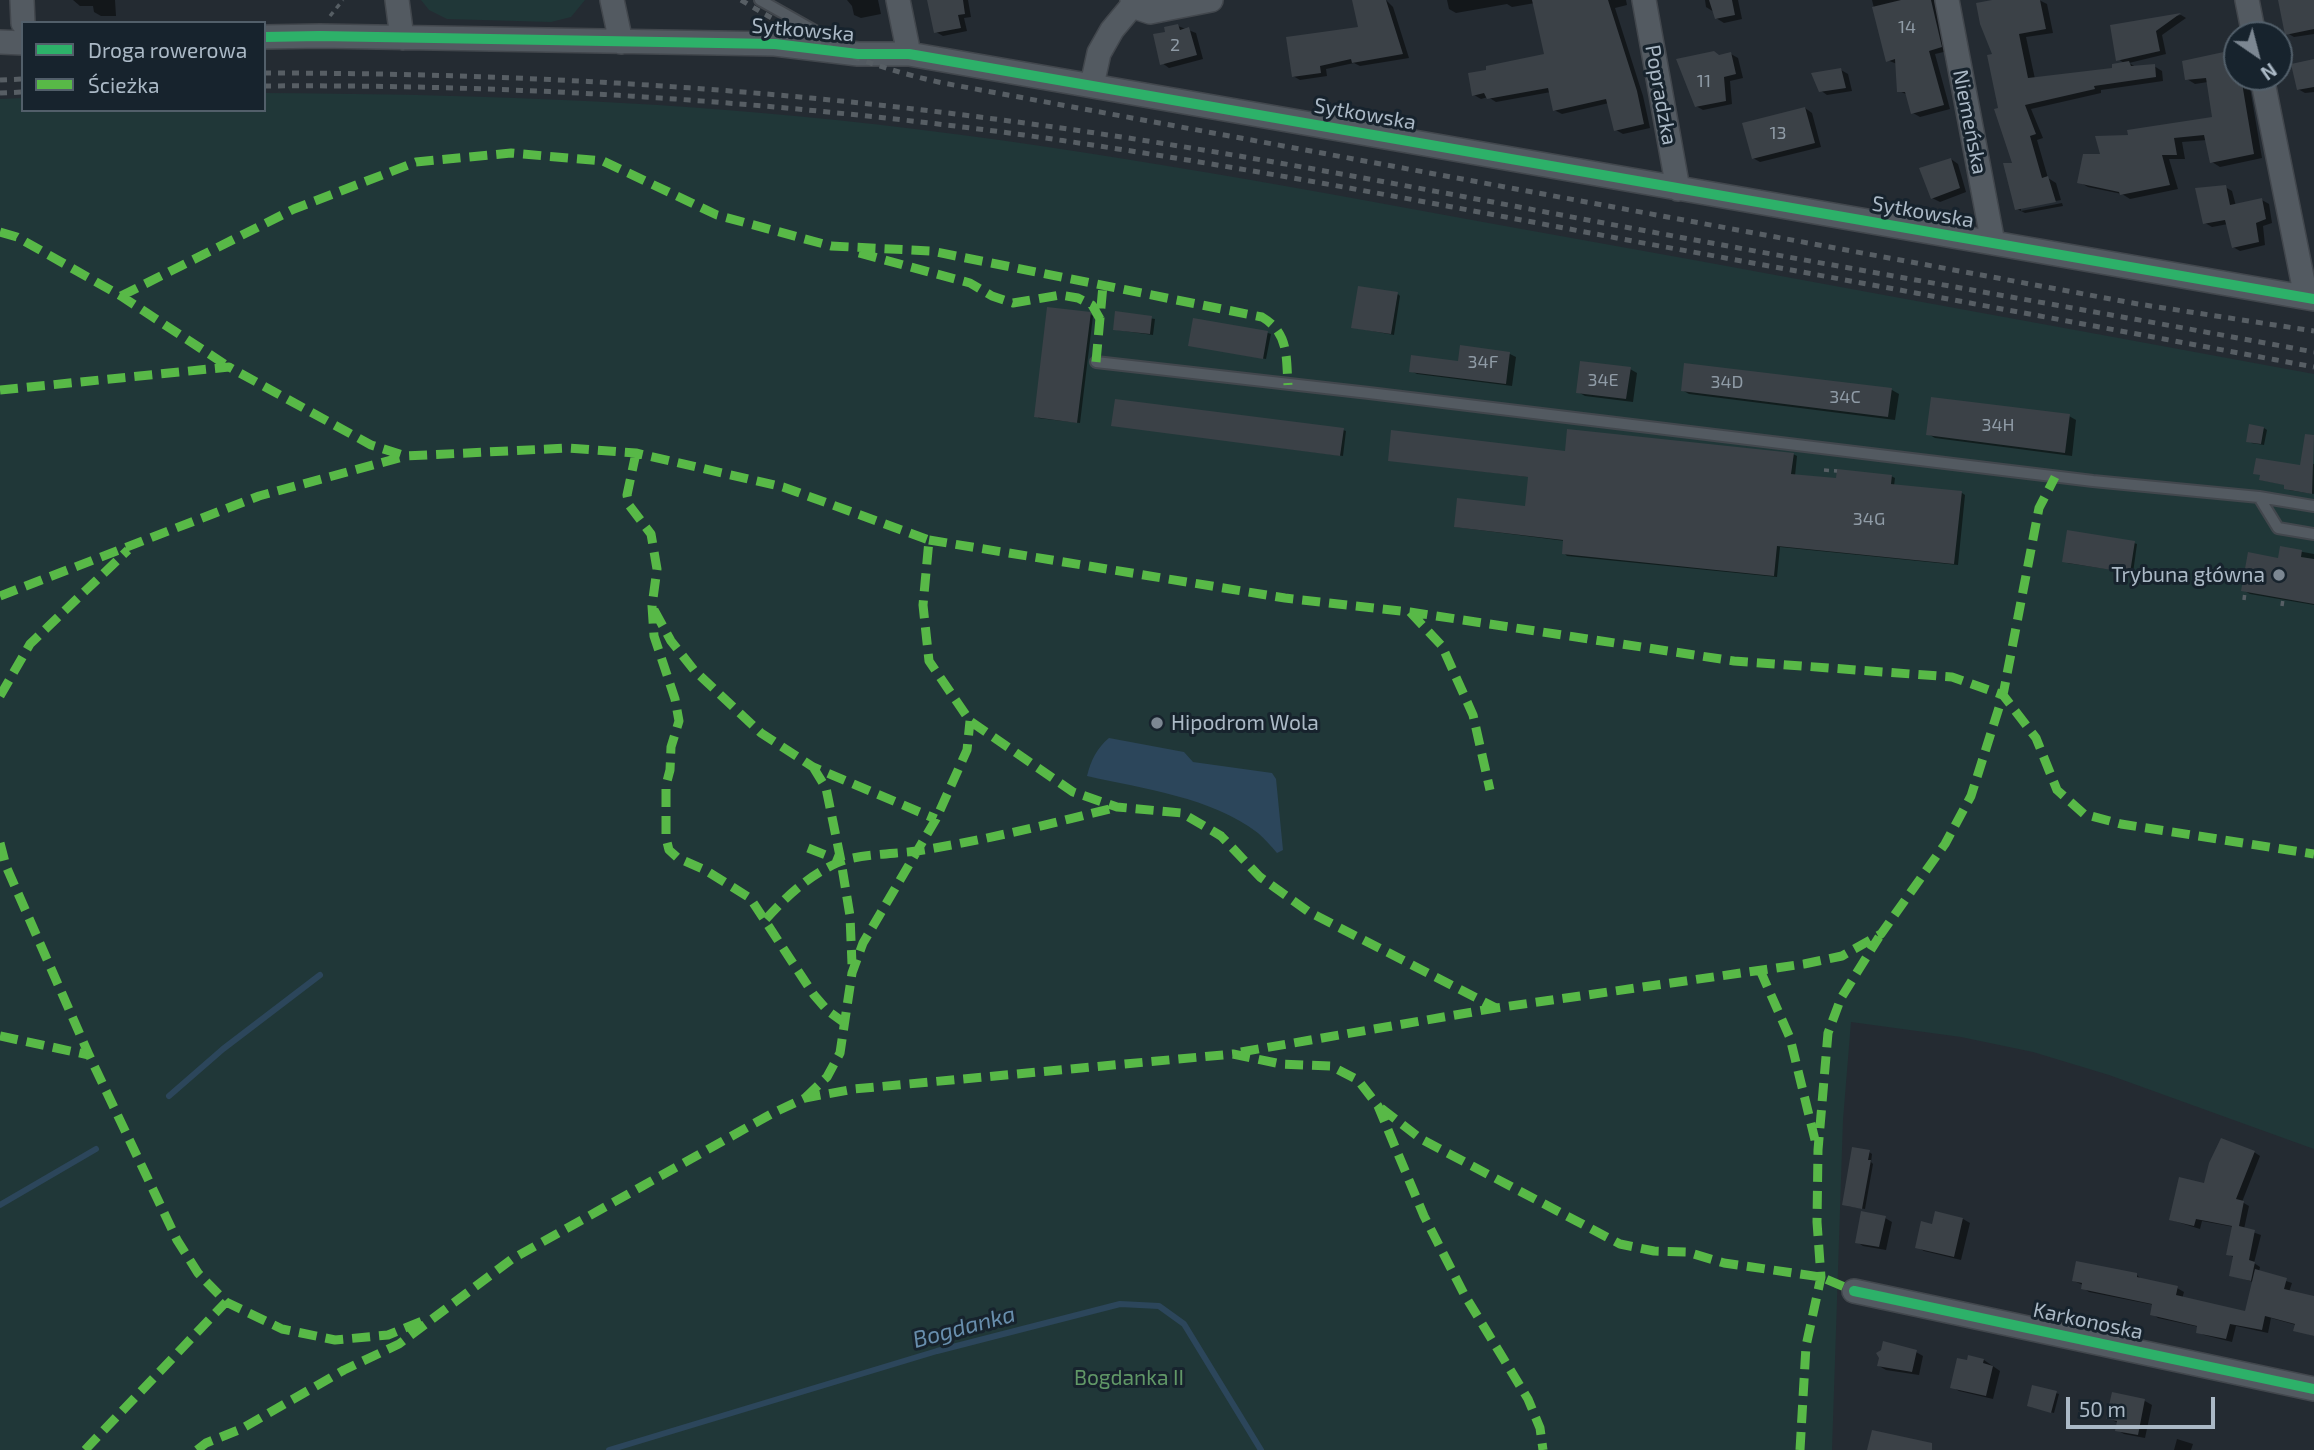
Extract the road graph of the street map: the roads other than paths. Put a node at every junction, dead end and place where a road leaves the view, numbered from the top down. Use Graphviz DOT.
graph roads {
  1 [pos="22,0"];
  2 [pos="397,0"];
  3 [pos="612,0"];
  4 [pos="760,0"];
  5 [pos="898,0"];
  6 [pos="1211,0"];
  7 [pos="1644,0"];
  8 [pos="1947,0"];
  9 [pos="2247,0"];
  10 [pos="1132,3"];
  11 [pos="23,21"];
  12 [pos="2251,21"];
  13 [pos="266,37"];
  14 [pos="402,38"];
  15 [pos="0,42"];
  16 [pos="621,42"];
  17 [pos="21,43"];
  18 [pos="858,54"];
  19 [pos="909,54"];
  20 [pos="1092,85"];
  21 [pos="2265,91"];
  22 [pos="1678,189"];
  23 [pos="1993,243"];
  24 [pos="2310,298"];
  25 [pos="1096,362"];
  26 [pos="2259,497"];
  27 [pos="2314,506"];
  28 [pos="2314,534"];
  29 [pos="1854,1291"];
  30 [pos="2314,1389"];
  1 -- 11 [label="street"];
  2 -- 14 [label="street"];
  3 -- 16 [label="street"];
  4 -- 18 [label="lane"];
  5 -- 19 [label="street"];
  6 -- 10 [label="street"];
  7 -- 22 [label="street, Popradzka"];
  8 -- 23 [label="street, Niemeńska"];
  9 -- 12 [label="street"];
  10 -- 20 [label="street"];
  13 -- 14 [label="street, Sytkowska"];
  14 -- 16 [label="street, Sytkowska"];
  15 -- 17 [label="street"];
  16 -- 18 [label="street, Sytkowska"];
  18 -- 19 [label="street, Sytkowska"];
  19 -- 20 [label="street, Sytkowska"];
  20 -- 22 [label="street, Sytkowska"];
  21 -- 24 [label="street"];
  22 -- 23 [label="street, Sytkowska"];
  23 -- 24 [label="street, Sytkowska"];
  25 -- 26 [label="lane"];
  26 -- 27 [label="lane"];
  26 -- 28 [label="lane"];
  29 -- 30 [label="street, Karkonoska"];
}
